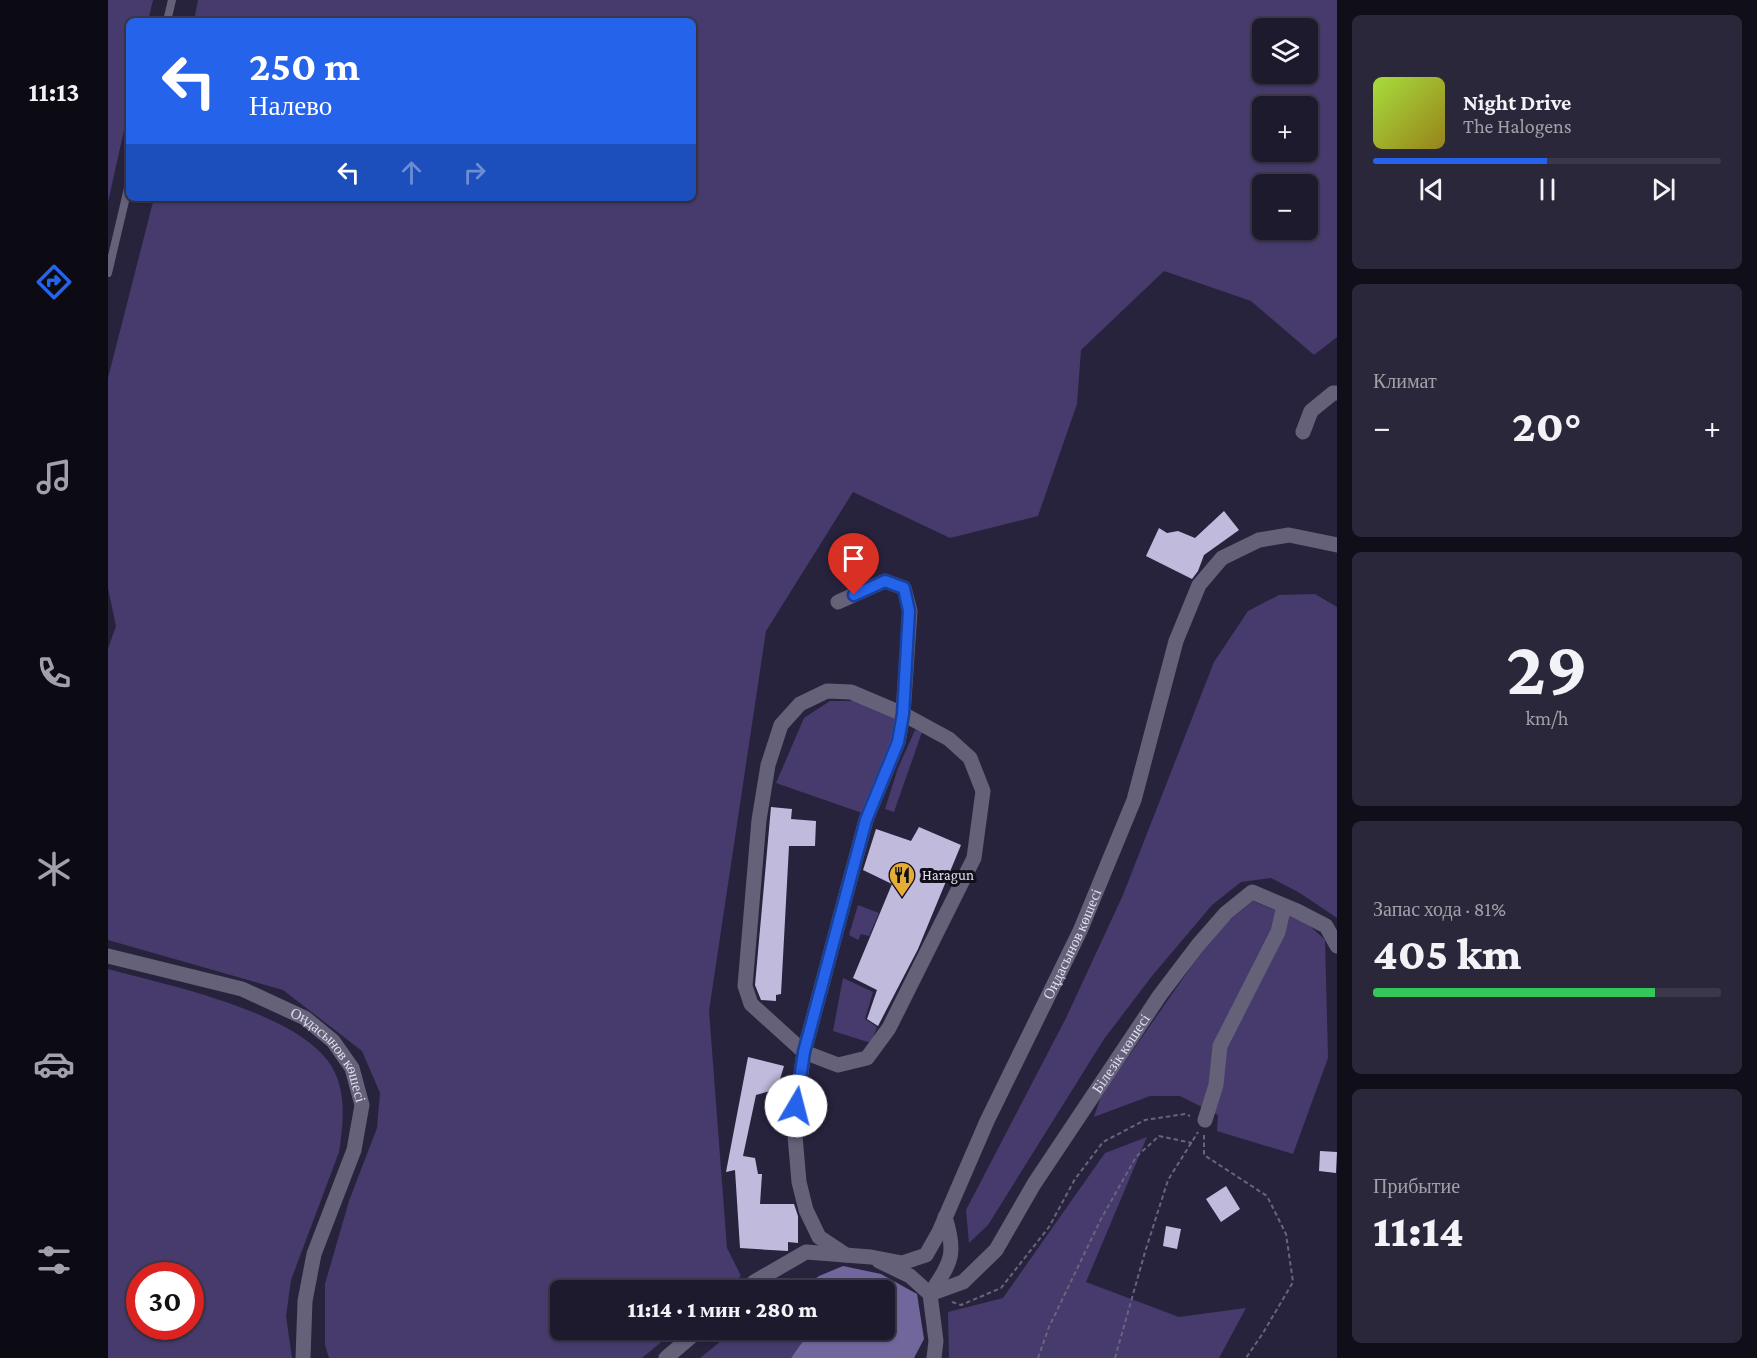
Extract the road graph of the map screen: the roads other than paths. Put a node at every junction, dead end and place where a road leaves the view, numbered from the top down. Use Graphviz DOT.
graph roads {
  1 [pos="172,0"];
  2 [pos="168,18"];
  3 [pos="126,197"];
  4 [pos="108,273"];
  5 [pos="1337,393"];
  6 [pos="1303,432"];
  7 [pos="1337,545"];
  8 [pos="838,602"];
  9 [pos="903,714"];
  10 [pos="1284,906"];
  11 [pos="1337,946"];
  12 [pos="108,956"];
  13 [pos="804,1052"];
  14 [pos="1205,1120"];
  15 [pos="945,1216"];
  16 [pos="846,1255"];
  17 [pos="871,1257"];
  18 [pos="757,1280"];
  19 [pos="930,1294"];
  20 [pos="687,1340"];
  21 [pos="303,1358"];
  22 [pos="666,1358"];
  23 [pos="934,1358"];
  1 -- 2 [label="lane"];
  3 -- 4 [label="lane"];
  5 -- 6 [label="street"];
  7 -- 15 [label="street, Оңдасынов көшесі"];
  8 -- 9 [label="street"];
  9 -- 13 [label="street"];
  9 -- 13 [label="street"];
  9 -- 13 [label="street"];
  10 -- 11 [label="street, Білезік көшесі"];
  10 -- 14 [label="street"];
  10 -- 19 [label="street, Білезік көшесі"];
  12 -- 21 [label="street, Оңдасынов көшесі"];
  13 -- 16 [label="street"];
  15 -- 17 [label="street, Оңдасынов көшесі"];
  15 -- 19 [label="street"];
  16 -- 17 [label="street, Оңдасынов көшесі"];
  16 -- 18 [label="street, Оңдасынов көшесі"];
  17 -- 19 [label="street"];
  19 -- 23 [label="street"];
  20 -- 22 [label="street"];
}
